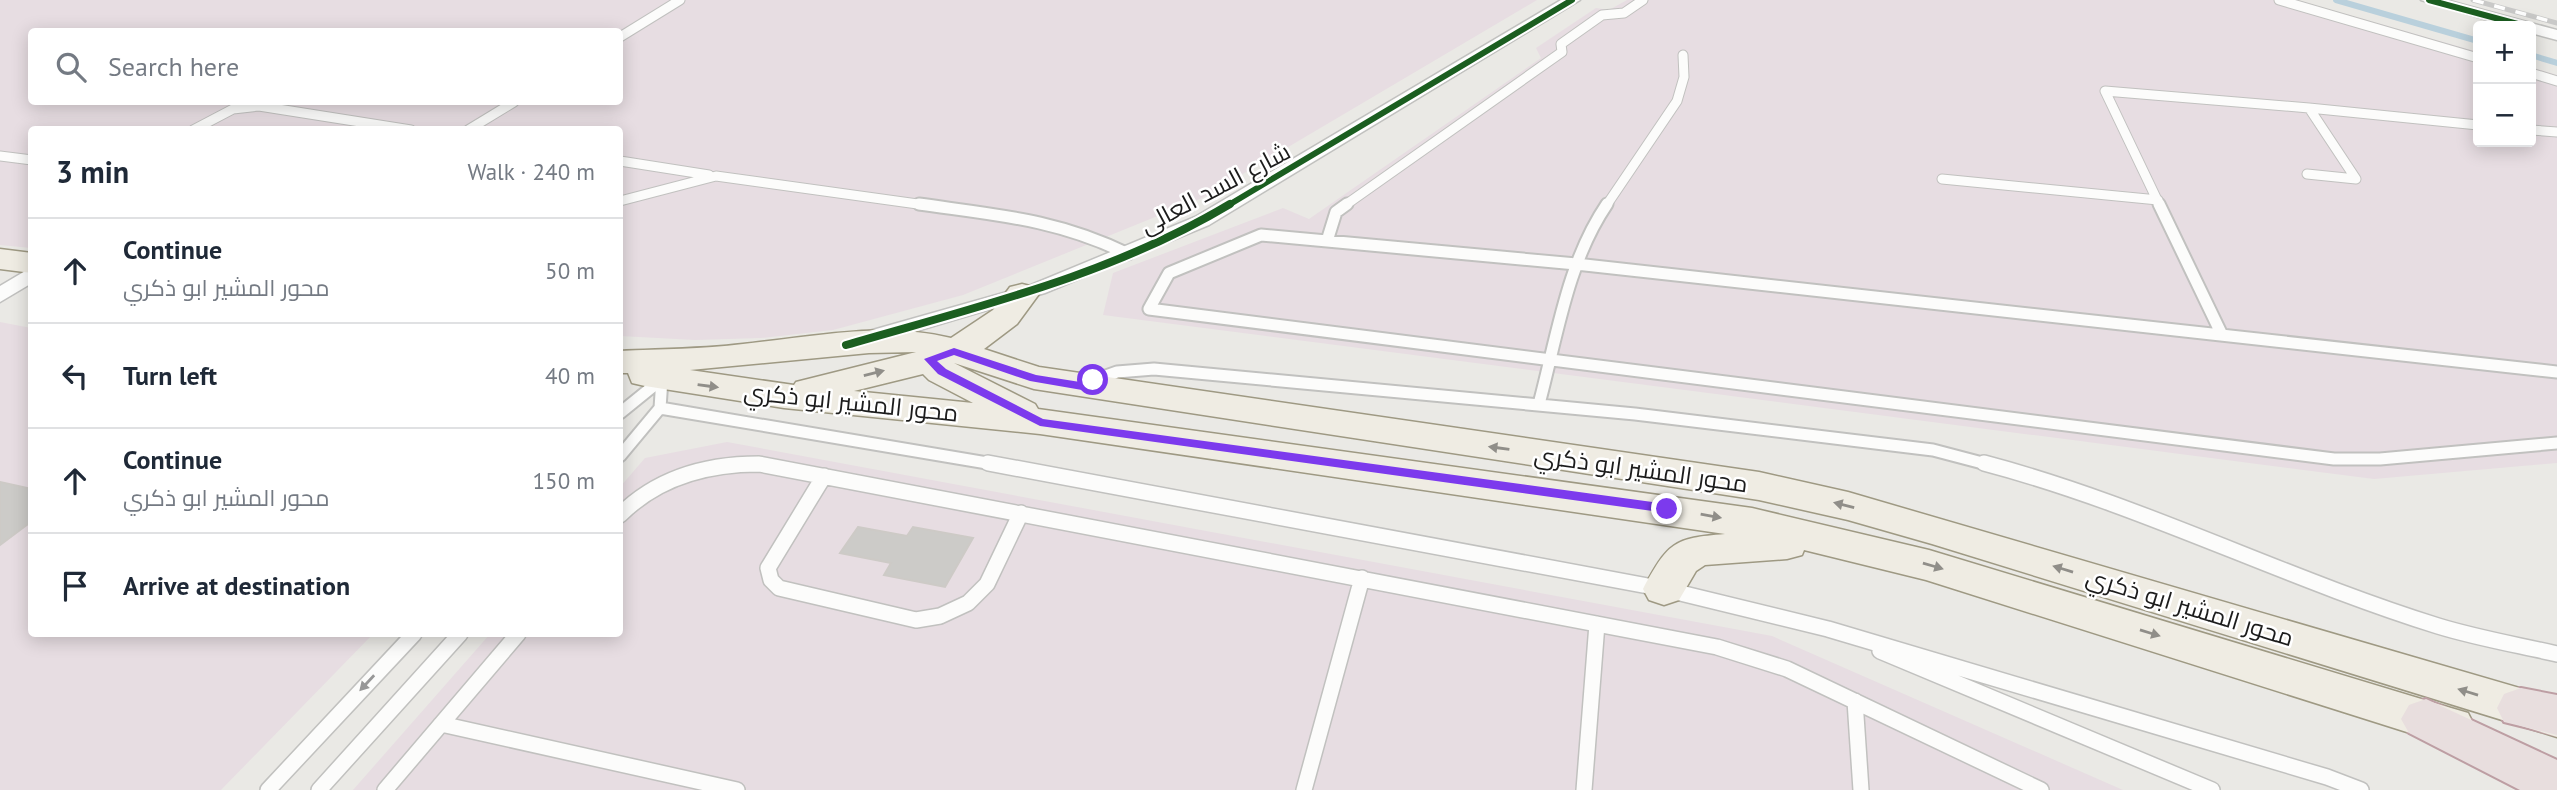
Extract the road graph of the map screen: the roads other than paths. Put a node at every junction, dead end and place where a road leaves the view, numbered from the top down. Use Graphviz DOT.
graph roads {
  1 [pos="680,0"];
  2 [pos="1572,0"];
  3 [pos="1643,0"];
  4 [pos="2279,0"];
  5 [pos="2430,0"];
  6 [pos="2507,21"];
  7 [pos="2536,29"];
  8 [pos="623,35"];
  9 [pos="2557,35"];
  10 [pos="1683,55"];
  11 [pos="2473,57"];
  12 [pos="2536,74"];
  13 [pos="2557,80"];
  14 [pos="509,105"];
  15 [pos="2309,108"];
  16 [pos="2473,124"];
  17 [pos="201,126"];
  18 [pos="386,126"];
  19 [pos="475,126"];
  20 [pos="2536,130"];
  21 [pos="2557,132"];
  22 [pos="0,156"];
  23 [pos="28,160"];
  24 [pos="623,161"];
  25 [pos="2307,174"];
  26 [pos="716,176"];
  27 [pos="1942,179"];
  28 [pos="623,200"];
  29 [pos="2158,200"];
  30 [pos="1327,241"];
  31 [pos="1128,254"];
  32 [pos="0,259"];
  33 [pos="28,262"];
  34 [pos="1576,264"];
  35 [pos="28,276"];
  36 [pos="1020,295"];
  37 [pos="0,296"];
  38 [pos="2222,335"];
  39 [pos="846,345"];
  40 [pos="938,351"];
  41 [pos="1551,360"];
  42 [pos="623,362"];
  43 [pos="623,364"];
  44 [pos="2557,372"];
  45 [pos="1034,378"];
  46 [pos="1082,386"];
  47 [pos="661,394"];
  48 [pos="784,396"];
  49 [pos="1539,404"];
  50 [pos="623,412"];
  51 [pos="1040,422"];
  52 [pos="2557,443"];
  53 [pos="623,451"];
  54 [pos="824,476"];
  55 [pos="623,512"];
  56 [pos="1021,513"];
  57 [pos="1840,542"];
  58 [pos="1362,578"];
  59 [pos="1664,589"];
  60 [pos="1597,624"];
  61 [pos="1828,629"];
  62 [pos="411,637"];
  63 [pos="457,637"];
  64 [pos="515,637"];
  65 [pos="2557,654"];
  66 [pos="1855,701"];
  67 [pos="2545,713"];
  68 [pos="2426,719"];
  69 [pos="442,723"];
  70 [pos="2557,760"];
  71 [pos="2557,784"];
  72 [pos="268,790"];
  73 [pos="319,790"];
  74 [pos="385,790"];
  75 [pos="737,790"];
  76 [pos="1304,790"];
  77 [pos="1584,790"];
  78 [pos="1861,790"];
  79 [pos="2040,790"];
  80 [pos="2212,790"];
  81 [pos="2361,790"];
  1 -- 8 [label="lane"];
  2 -- 31 [label="street, شارع السد العالى"];
  3 -- 30 [label="lane"];
  4 -- 11 [label="lane"];
  5 -- 6 [label="street"];
  7 -- 9 [label="street"];
  10 -- 34 [label="lane"];
  12 -- 13 [label="lane"];
  14 -- 19 [label="lane"];
  15 -- 16 [label="lane"];
  15 -- 25 [label="lane"];
  15 -- 29 [label="lane"];
  17 -- 18 [label="lane"];
  20 -- 21 [label="lane"];
  22 -- 23 [label="lane"];
  24 -- 26 [label="lane"];
  26 -- 28 [label="lane"];
  26 -- 31 [label="lane"];
  27 -- 29 [label="lane"];
  29 -- 38 [label="lane"];
  30 -- 34 [label="lane"];
  30 -- 41 [label="lane"];
  31 -- 36 [label="street, شارع السد العالى"];
  32 -- 33 [label="main road"];
  34 -- 38 [label="lane"];
  34 -- 41 [label="lane"];
  35 -- 37 [label="street"];
  36 -- 39 [label="street, شارع السد العالى"];
  36 -- 40 [label="main road"];
  36 -- 45 [label="main road"];
  38 -- 44 [label="lane"];
  39 -- 40 [label="main road, محور المشير ابو ذكري"];
  39 -- 42 [label="main road, محور المشير ابو ذكري"];
  40 -- 45 [label="main road, محور المشير ابو ذكري"];
  48 -- 40 [label="main road, one-way"];
  40 -- 51 [label="main road"];
  41 -- 49 [label="lane"];
  41 -- 52 [label="lane"];
  43 -- 47 [label="main road, محور المشير ابو ذكري"];
  45 -- 46 [label="main road, محور المشير ابو ذكري"];
  46 -- 49 [label="lane"];
  67 -- 46 [label="main road, محور المشير ابو ذكري, one-way"];
  47 -- 48 [label="main road, محور المشير ابو ذكري, one-way"];
  47 -- 50 [label="lane"];
  47 -- 53 [label="lane"];
  47 -- 59 [label="lane"];
  48 -- 51 [label="main road, محور المشير ابو ذكري"];
  49 -- 65 [label="lane"];
  51 -- 57 [label="main road, محور المشير ابو ذكري, one-way"];
  54 -- 55 [label="lane"];
  54 -- 56 [label="lane"];
  54 -- 56 [label="lane"];
  56 -- 58 [label="lane"];
  57 -- 59 [label="main road"];
  57 -- 68 [label="main road, محور المشير ابو ذكري, one-way"];
  58 -- 60 [label="lane"];
  58 -- 76 [label="lane"];
  59 -- 61 [label="lane"];
  60 -- 66 [label="lane"];
  60 -- 77 [label="lane"];
  61 -- 80 [label="lane"];
  61 -- 81 [label="lane"];
  62 -- 72 [label="lane, one-way"];
  63 -- 73 [label="lane"];
  64 -- 69 [label="lane"];
  66 -- 78 [label="lane"];
  66 -- 79 [label="lane"];
  68 -- 70 [label="main road, محور المشير ابو ذكري"];
  68 -- 71 [label="highway"];
  69 -- 74 [label="lane"];
  69 -- 75 [label="lane"];
}
